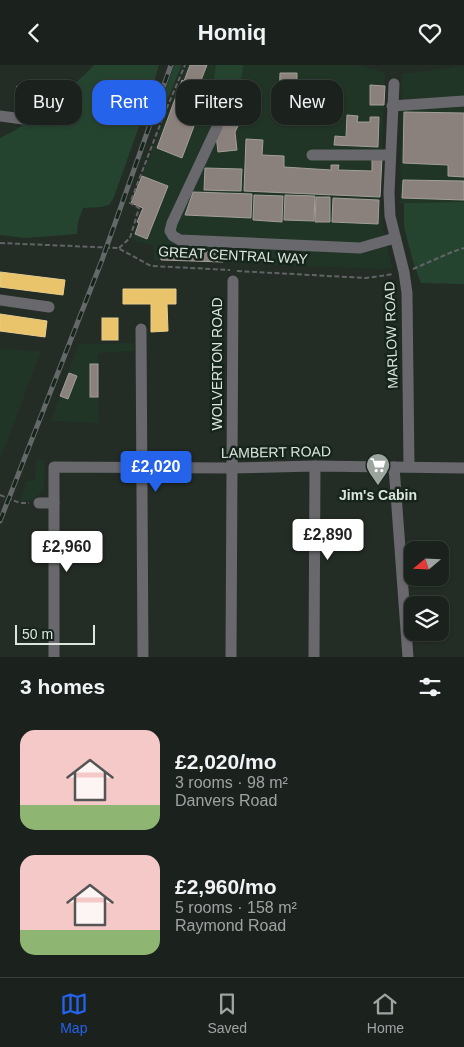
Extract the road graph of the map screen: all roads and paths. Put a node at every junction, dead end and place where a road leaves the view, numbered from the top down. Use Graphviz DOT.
graph roads {
  1 [pos="185,65"];
  2 [pos="394,84"];
  3 [pos="464,101"];
  4 [pos="392,106"];
  5 [pos="0,116"];
  6 [pos="15,118"];
  7 [pos="216,127"];
  8 [pos="312,155"];
  9 [pos="390,155"];
  10 [pos="394,238"];
  11 [pos="0,243"];
  12 [pos="118,248"];
  13 [pos="464,248"];
  14 [pos="404,272"];
  15 [pos="233,281"];
  16 [pos="0,300"];
  17 [pos="49,307"];
  18 [pos="141,329"];
  19 [pos="315,466"];
  20 [pos="143,467"];
  21 [pos="394,467"];
  22 [pos="409,467"];
  23 [pos="231,468"];
  24 [pos="464,468"];
  25 [pos="0,495"];
  26 [pos="39,503"];
  27 [pos="54,503"];
  28 [pos="54,657"];
  29 [pos="143,657"];
  30 [pos="231,657"];
  31 [pos="314,657"];
  32 [pos="408,657"];
  1 -- 12 [label="path"];
  2 -- 4 [label="street, MARLOW ROAD"];
  3 -- 4 [label="street"];
  4 -- 9 [label="street, MARLOW ROAD"];
  5 -- 6 [label="street"];
  7 -- 10 [label="street, GREAT CENTRAL WAY"];
  8 -- 9 [label="street"];
  9 -- 10 [label="street, MARLOW ROAD"];
  10 -- 14 [label="street, MARLOW ROAD"];
  11 -- 12 [label="path, GREAT CENTRAL WAY"];
  12 -- 14 [label="path, GREAT CENTRAL WAY"];
  13 -- 14 [label="path, GREAT CENTRAL WAY"];
  14 -- 22 [label="street, MARLOW ROAD"];
  15 -- 23 [label="street, WOLVERTON ROAD"];
  16 -- 17 [label="street"];
  18 -- 20 [label="street"];
  19 -- 21 [label="street, LAMBERT ROAD"];
  19 -- 23 [label="street, LAMBERT ROAD"];
  19 -- 31 [label="street"];
  20 -- 23 [label="street, LAMBERT ROAD"];
  20 -- 27 [label="street, LAMBERT ROAD"];
  20 -- 29 [label="street"];
  21 -- 22 [label="street, LAMBERT ROAD"];
  21 -- 32 [label="street"];
  22 -- 24 [label="street, LAMBERT ROAD"];
  23 -- 30 [label="street, WOLVERTON ROAD"];
  25 -- 26 [label="path"];
  26 -- 27 [label="street"];
  27 -- 28 [label="street"];
}
